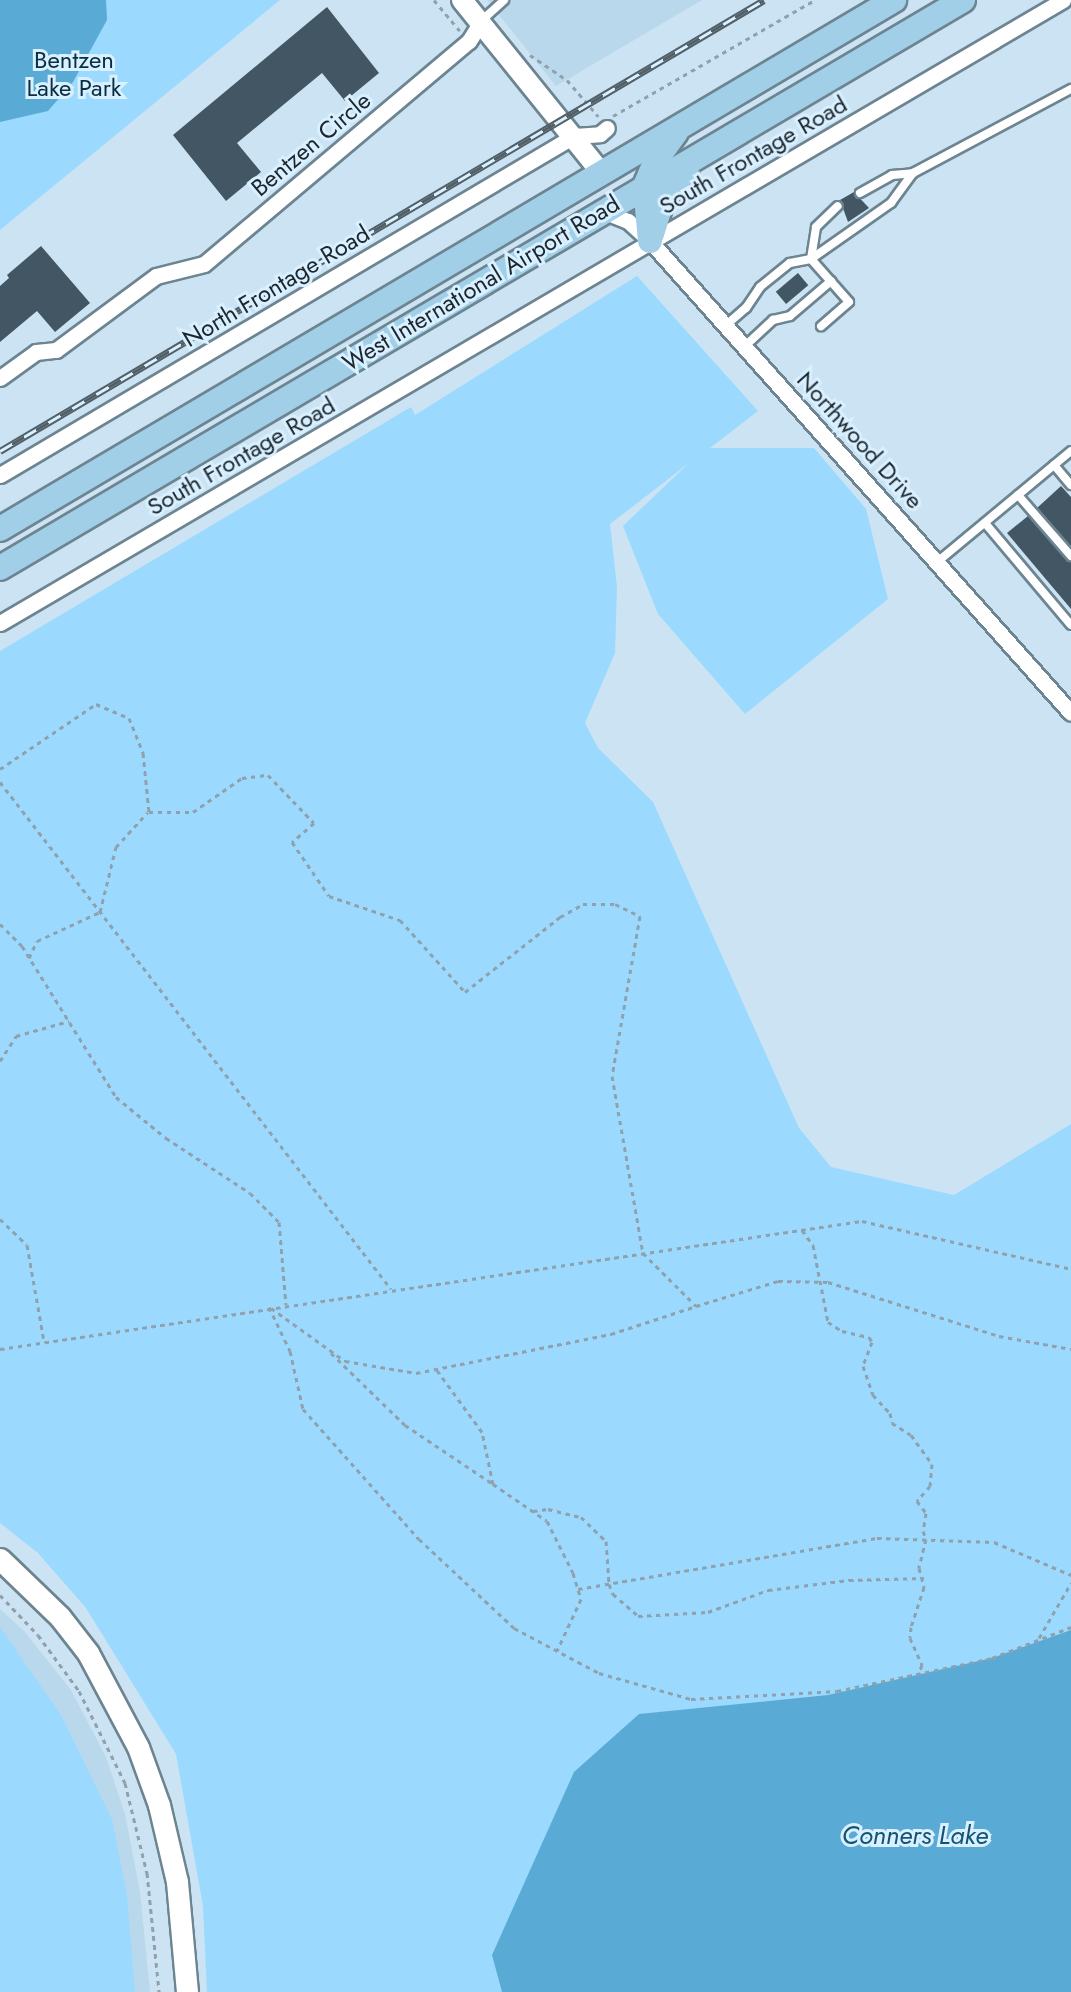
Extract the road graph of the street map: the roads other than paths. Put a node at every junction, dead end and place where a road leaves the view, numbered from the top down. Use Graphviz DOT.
graph roads {
  1 [pos="462,0"];
  2 [pos="504,0"];
  3 [pos="894,0"];
  4 [pos="963,0"];
  5 [pos="1063,0"];
  6 [pos="481,22"];
  7 [pos="1071,89"];
  8 [pos="690,118"];
  9 [pos="607,128"];
  10 [pos="574,136"];
  11 [pos="717,144"];
  12 [pos="600,171"];
  13 [pos="913,173"];
  14 [pos="645,186"];
  15 [pos="860,193"];
  16 [pos="838,206"];
  17 [pos="603,212"];
  18 [pos="650,241"];
  19 [pos="811,259"];
  20 [pos="831,281"];
  21 [pos="821,326"];
  22 [pos="724,327"];
  23 [pos="743,348"];
  24 [pos="0,378"];
  25 [pos="1071,451"];
  26 [pos="1054,465"];
  27 [pos="0,475"];
  28 [pos="1071,485"];
  29 [pos="1018,495"];
  30 [pos="985,523"];
  31 [pos="0,529"];
  32 [pos="1071,556"];
  33 [pos="936,563"];
  34 [pos="0,568"];
  35 [pos="0,623"];
  36 [pos="1071,625"];
  37 [pos="1071,714"];
  38 [pos="0,1559"];
  39 [pos="187,1992"];
  1 -- 6 [label="street"];
  2 -- 6 [label="lane"];
  3 -- 8 [label="main road, West International Airport Road"];
  4 -- 11 [label="main road, West International Airport Road"];
  5 -- 18 [label="street, South Frontage Road"];
  6 -- 10 [label="street"];
  6 -- 24 [label="street, Bentzen Circle"];
  7 -- 13 [label="lane"];
  8 -- 12 [label="main road, West International Airport Road"];
  8 -- 14 [label="main road"];
  9 -- 10 [label="street"];
  10 -- 12 [label="street"];
  10 -- 27 [label="street, North Frontage Road"];
  11 -- 14 [label="main road, West International Airport Road"];
  11 -- 18 [label="main road"];
  12 -- 31 [label="main road, West International Airport Road"];
  13 -- 15 [label="lane"];
  13 -- 19 [label="lane"];
  14 -- 17 [label="main road, West International Airport Road"];
  14 -- 18 [label="main road"];
  16 -- 19 [label="lane"];
  17 -- 18 [label="street, Northwood Drive"];
  17 -- 34 [label="main road, West International Airport Road"];
  18 -- 22 [label="street, Northwood Drive"];
  18 -- 35 [label="street, South Frontage Road"];
  19 -- 20 [label="lane"];
  19 -- 22 [label="lane"];
  20 -- 21 [label="lane"];
  20 -- 23 [label="lane"];
  22 -- 23 [label="street, Northwood Drive"];
  23 -- 33 [label="street, Northwood Drive"];
  25 -- 26 [label="lane"];
  26 -- 28 [label="lane"];
  26 -- 29 [label="lane"];
  29 -- 30 [label="lane"];
  29 -- 32 [label="lane"];
  30 -- 33 [label="lane"];
  30 -- 36 [label="lane"];
  33 -- 37 [label="street, Northwood Drive"];
  38 -- 39 [label="main road"];
}
